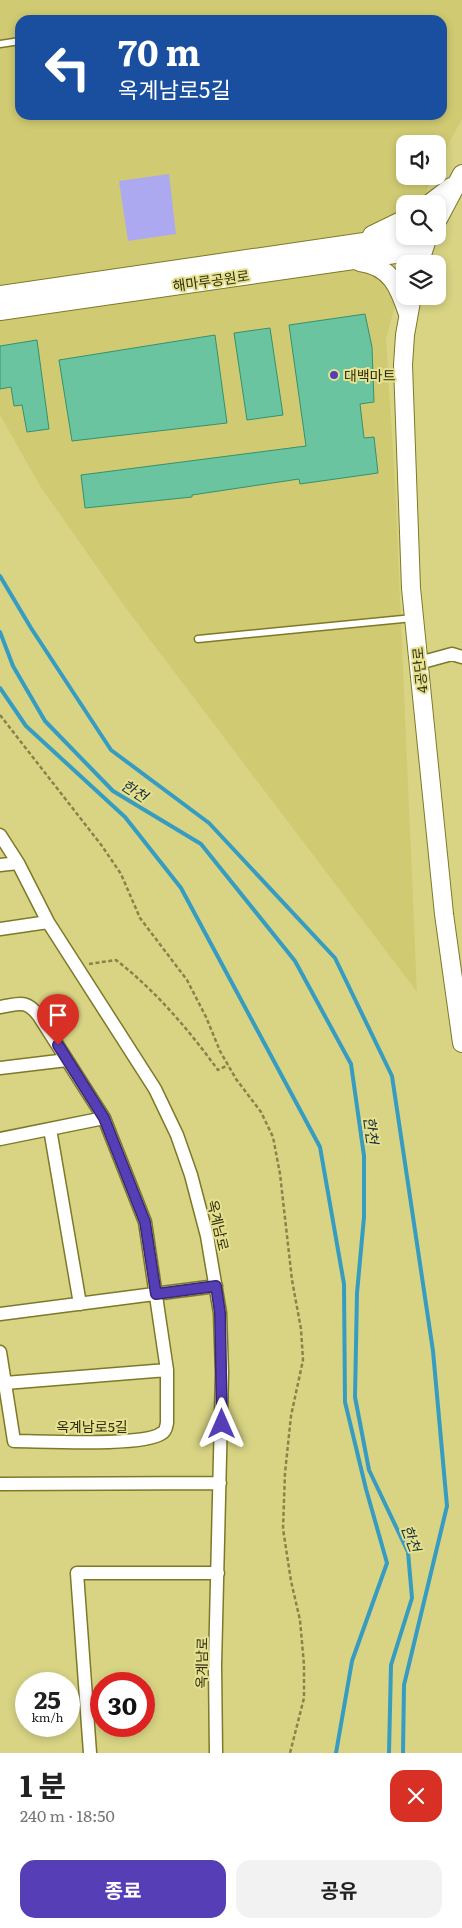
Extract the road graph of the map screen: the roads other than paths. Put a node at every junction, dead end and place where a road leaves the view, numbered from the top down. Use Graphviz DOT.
graph roads {
  1 [pos="15,42"];
  2 [pos="0,44"];
  3 [pos="461,177"];
  4 [pos="440,195"];
  5 [pos="446,204"];
  6 [pos="396,224"];
  7 [pos="396,239"];
  8 [pos="423,250"];
  9 [pos="350,252"];
  10 [pos="0,296"];
  11 [pos="410,305"];
  12 [pos="0,311"];
  13 [pos="408,315"];
  14 [pos="414,618"];
  15 [pos="198,639"];
  16 [pos="462,657"];
  17 [pos="418,663"];
  18 [pos="0,835"];
  19 [pos="18,863"];
  20 [pos="0,865"];
  21 [pos="48,922"];
  22 [pos="0,929"];
  23 [pos="0,1007"];
  24 [pos="462,1043"];
  25 [pos="67,1060"];
  26 [pos="0,1068"];
  27 [pos="104,1118"];
  28 [pos="50,1129"];
  29 [pos="0,1139"];
  30 [pos="216,1286"];
  31 [pos="156,1294"];
  32 [pos="80,1304"];
  33 [pos="0,1314"];
  34 [pos="0,1352"];
  35 [pos="167,1370"];
  36 [pos="5,1383"];
  37 [pos="220,1483"];
  38 [pos="0,1484"];
  39 [pos="218,1573"];
  40 [pos="90,1753"];
  41 [pos="216,1753"];
  1 -- 2 [label="lane"];
  3 -- 4 [label="street"];
  3 -- 5 [label="street"];
  6 -- 9 [label="street"];
  7 -- 9 [label="street, 해마루공원로"];
  8 -- 9 [label="street, 해마루공원로"];
  9 -- 10 [label="street, 해마루공원로"];
  9 -- 12 [label="street, 해마루공원로"];
  9 -- 13 [label="street"];
  11 -- 13 [label="street, 4공단로"];
  13 -- 14 [label="street, 4공단로"];
  14 -- 15 [label="lane"];
  14 -- 17 [label="street, 4공단로"];
  16 -- 17 [label="street"];
  17 -- 24 [label="street, 4공단로"];
  18 -- 19 [label="street, 옥계남로"];
  19 -- 20 [label="street"];
  19 -- 21 [label="street, 옥계남로"];
  21 -- 22 [label="street"];
  21 -- 30 [label="street, 옥계남로"];
  23 -- 25 [label="street, 옥계남로5길"];
  25 -- 26 [label="street"];
  25 -- 27 [label="street, 옥계남로5길"];
  27 -- 28 [label="street"];
  27 -- 31 [label="street, 옥계남로5길"];
  28 -- 29 [label="street"];
  28 -- 32 [label="street"];
  30 -- 31 [label="street"];
  30 -- 37 [label="street, 옥계남로"];
  31 -- 32 [label="street"];
  31 -- 35 [label="street, 옥계남로5길"];
  32 -- 33 [label="street"];
  34 -- 36 [label="street, 옥계남로5길"];
  35 -- 36 [label="street"];
  35 -- 36 [label="street, 옥계남로5길"];
  37 -- 38 [label="street"];
  37 -- 39 [label="street, 옥계남로"];
  39 -- 40 [label="street"];
  39 -- 41 [label="street, 옥계남로"];
}
